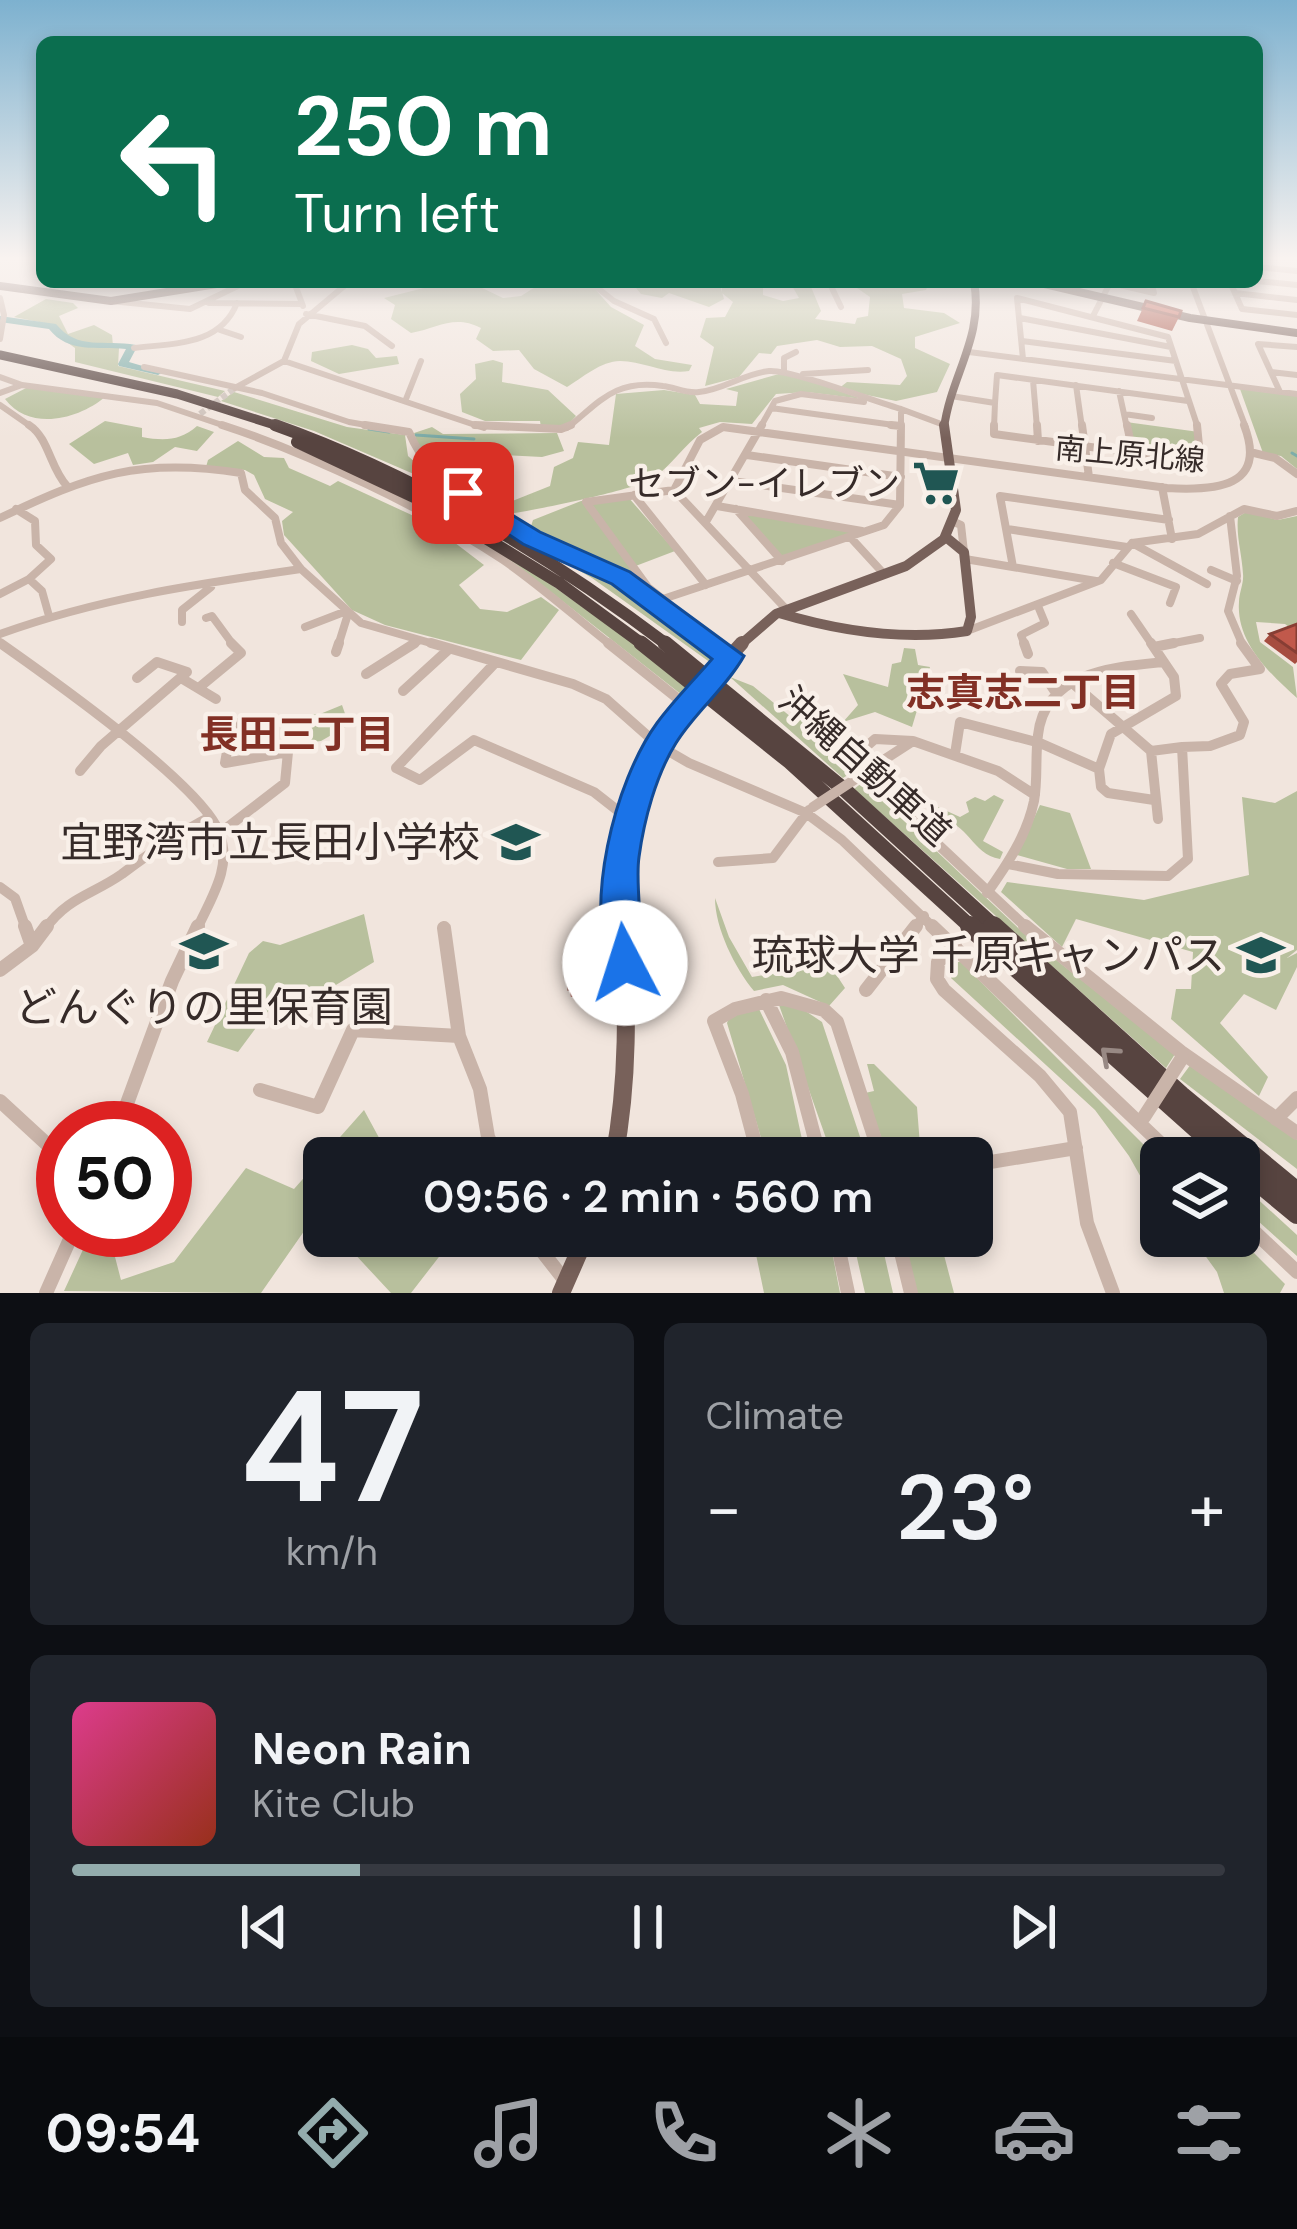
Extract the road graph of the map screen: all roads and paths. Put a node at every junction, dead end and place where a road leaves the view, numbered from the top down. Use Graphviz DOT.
graph roads {
  1 [pos="228,317"];
  2 [pos="300,317"];
  3 [pos="332,317"];
  4 [pos="654,317"];
  5 [pos="981,317"];
  6 [pos="1098,317"];
  7 [pos="1189,317"];
  8 [pos="1205,317"];
  9 [pos="2,318"];
  10 [pos="1020,318"];
  11 [pos="1206,321"];
  12 [pos="220,330"];
  13 [pos="241,337"];
  14 [pos="0,339"];
  15 [pos="1296,339"];
  16 [pos="1022,340"];
  17 [pos="666,343"];
  18 [pos="392,346"];
  19 [pos="1171,347"];
  20 [pos="134,348"];
  21 [pos="796,352"];
  22 [pos="969,352"];
  23 [pos="0,358"];
  24 [pos="1023,359"];
  25 [pos="1176,361"];
  26 [pos="284,362"];
  27 [pos="421,362"];
  28 [pos="144,367"];
  29 [pos="784,370"];
  30 [pos="868,370"];
  31 [pos="1271,372"];
  32 [pos="803,374"];
  33 [pos="1297,375"];
  34 [pos="0,376"];
  35 [pos="1033,380"];
  36 [pos="1183,380"];
  37 [pos="22,385"];
  38 [pos="1076,385"];
  39 [pos="1230,386"];
  40 [pos="235,387"];
  41 [pos="1119,391"];
  42 [pos="1280,392"];
  43 [pos="0,393"];
  44 [pos="1297,394"];
  45 [pos="951,396"];
  46 [pos="406,399"];
  47 [pos="843,401"];
  48 [pos="1189,401"];
  49 [pos="885,402"];
  50 [pos="995,403"];
  51 [pos="0,406"];
  52 [pos="771,408"];
  53 [pos="901,409"];
  54 [pos="1124,414"];
  55 [pos="13,416"];
  56 [pos="838,418"];
  57 [pos="1152,418"];
  58 [pos="0,423"];
  59 [pos="944,425"];
  60 [pos="901,427"];
  61 [pos="758,431"];
  62 [pos="1038,441"];
  63 [pos="1084,447"];
  64 [pos="901,450"];
  65 [pos="1133,453"];
  66 [pos="1254,453"];
  67 [pos="747,455"];
  68 [pos="946,456"];
  69 [pos="1297,474"];
  70 [pos="901,477"];
  71 [pos="1088,477"];
  72 [pos="732,481"];
  73 [pos="67,486"];
  74 [pos="1162,487"];
  75 [pos="674,490"];
  76 [pos="634,495"];
  77 [pos="717,506"];
  78 [pos="900,506"];
  79 [pos="16,509"];
  80 [pos="736,509"];
  81 [pos="1297,511"];
  82 [pos="1230,516"];
  83 [pos="0,518"];
  84 [pos="707,520"];
  85 [pos="1169,520"];
  86 [pos="954,522"];
  87 [pos="1006,529"];
  88 [pos="867,532"];
  89 [pos="850,538"];
  90 [pos="946,538"];
  91 [pos="1172,539"];
  92 [pos="1129,545"];
  93 [pos="964,556"];
  94 [pos="782,561"];
  95 [pos="1113,563"];
  96 [pos="1013,567"];
  97 [pos="301,569"];
  98 [pos="1211,569"];
  99 [pos="752,571"];
  100 [pos="884,574"];
  101 [pos="29,579"];
  102 [pos="1098,581"];
  103 [pos="1237,581"];
  104 [pos="215,583"];
  105 [pos="1207,584"];
  106 [pos="706,585"];
  107 [pos="643,589"];
  108 [pos="0,594"];
  109 [pos="1169,603"];
  110 [pos="1038,606"];
  111 [pos="782,611"];
  112 [pos="346,613"];
  113 [pos="1131,614"];
  114 [pos="49,616"];
  115 [pos="206,618"];
  116 [pos="182,622"];
  117 [pos="305,627"];
  118 [pos="967,631"];
  119 [pos="1201,638"];
  120 [pos="0,639"];
  121 [pos="418,640"];
  122 [pos="1154,647"];
  123 [pos="449,649"];
  124 [pos="336,652"];
  125 [pos="14,653"];
  126 [pos="1028,655"];
  127 [pos="727,660"];
  128 [pos="0,662"];
  129 [pos="495,662"];
  130 [pos="1164,662"];
  131 [pos="1070,666"];
  132 [pos="1019,671"];
  133 [pos="366,674"];
  134 [pos="137,678"];
  135 [pos="181,678"];
  136 [pos="1076,680"];
  137 [pos="201,686"];
  138 [pos="403,691"];
  139 [pos="1056,693"];
  140 [pos="216,699"];
  141 [pos="689,703"];
  142 [pos="1123,728"];
  143 [pos="119,735"];
  144 [pos="913,741"];
  145 [pos="1040,743"];
  146 [pos="658,745"];
  147 [pos="1182,747"];
  148 [pos="1151,752"];
  149 [pos="955,754"];
  150 [pos="265,756"];
  151 [pos="846,764"];
  152 [pos="1099,769"];
  153 [pos="80,771"];
  154 [pos="860,776"];
  155 [pos="1035,795"];
  156 [pos="1154,800"];
  157 [pos="809,810"];
  158 [pos="210,817"];
  159 [pos="1158,819"];
  160 [pos="631,821"];
  161 [pos="220,832"];
  162 [pos="718,862"];
  163 [pos="1008,864"];
  164 [pos="0,886"];
  165 [pos="987,893"];
  166 [pos="924,916"];
  167 [pos="444,928"];
  168 [pos="955,945"];
  169 [pos="32,946"];
  170 [pos="0,970"];
  171 [pos="866,990"];
  172 [pos="766,1000"];
  173 [pos="459,1036"];
  174 [pos="1184,1055"];
  175 [pos="260,1090"];
  176 [pos="1297,1098"];
  177 [pos="0,1101"];
  178 [pos="128,1101"];
  179 [pos="1141,1120"];
  180 [pos="1276,1120"];
  181 [pos="1297,1133"];
  182 [pos="36,1134"];
  183 [pos="488,1137"];
  184 [pos="620,1137"];
  185 [pos="753,1137"];
  186 [pos="814,1137"];
  187 [pos="874,1137"];
  188 [pos="1157,1137"];
  189 [pos="1205,1137"];
  190 [pos="1076,1148"];
  191 [pos="993,1162"];
  192 [pos="1260,1183"];
  193 [pos="1297,1192"];
  194 [pos="1297,1214"];
  195 [pos="1260,1237"];
  196 [pos="62,1257"];
  197 [pos="544,1257"];
  198 [pos="577,1257"];
  199 [pos="840,1257"];
  200 [pos="902,1257"];
  201 [pos="1297,1272"];
  202 [pos="564,1287"];
  203 [pos="46,1293"];
  204 [pos="848,1293"];
  205 [pos="911,1293"];
  206 [pos="1113,1293"];
  1 -- 12 [label="street"];
  2 -- 26 [label="street"];
  3 -- 18 [label="street"];
  4 -- 17 [label="street"];
  5 -- 22 [label="main road"];
  6 -- 19 [label="street"];
  7 -- 11 [label="main road"];
  8 -- 11 [label="street, 南上原北線"];
  9 -- 14 [label="street"];
  10 -- 16 [label="street"];
  10 -- 19 [label="street"];
  11 -- 15 [label="main road"];
  11 -- 39 [label="street, 南上原北線"];
  12 -- 13 [label="street"];
  12 -- 20 [label="street"];
  15 -- 31 [label="street"];
  16 -- 24 [label="street"];
  16 -- 25 [label="street"];
  19 -- 25 [label="street"];
  21 -- 29 [label="street"];
  22 -- 24 [label="street"];
  22 -- 45 [label="main road"];
  189 -- 23 [label="highway, 沖縄自動車道, one-way"];
  23 -- 193 [label="highway, 沖縄自動車道"];
  24 -- 36 [label="street"];
  25 -- 36 [label="street"];
  26 -- 40 [label="street"];
  26 -- 46 [label="street"];
  27 -- 46 [label="street"];
  28 -- 40 [label="street"];
  29 -- 32 [label="street"];
  29 -- 46 [label="street"];
  30 -- 32 [label="street"];
  31 -- 33 [label="street"];
  31 -- 42 [label="street"];
  32 -- 49 [label="street"];
  34 -- 37 [label="street"];
  35 -- 38 [label="street"];
  35 -- 50 [label="street"];
  35 -- 62 [label="street"];
  36 -- 39 [label="street"];
  36 -- 48 [label="street"];
  37 -- 43 [label="street"];
  37 -- 141 [label="street"];
  38 -- 41 [label="street"];
  38 -- 63 [label="street"];
  39 -- 42 [label="street"];
  39 -- 66 [label="street, 南上原北線"];
  40 -- 107 [label="street"];
  41 -- 48 [label="street"];
  41 -- 54 [label="street"];
  42 -- 44 [label="street"];
  45 -- 50 [label="street"];
  45 -- 59 [label="main road"];
  47 -- 49 [label="street"];
  47 -- 52 [label="street"];
  47 -- 56 [label="street"];
  48 -- 65 [label="street"];
  49 -- 53 [label="street"];
  50 -- 62 [label="street"];
  51 -- 55 [label="street"];
  52 -- 56 [label="street"];
  52 -- 61 [label="street"];
  53 -- 59 [label="street"];
  53 -- 60 [label="street"];
  54 -- 57 [label="street"];
  54 -- 65 [label="street"];
  55 -- 58 [label="street"];
  55 -- 73 [label="street"];
  56 -- 60 [label="street"];
  59 -- 68 [label="main road"];
  60 -- 64 [label="street"];
  61 -- 64 [label="street, 南上原北線"];
  61 -- 67 [label="street"];
  61 -- 75 [label="street, 南上原北線"];
  62 -- 63 [label="street"];
  63 -- 65 [label="street"];
  63 -- 71 [label="street"];
  64 -- 68 [label="street, 南上原北線"];
  64 -- 70 [label="street"];
  66 -- 69 [label="street"];
  66 -- 74 [label="street, 南上原北線"];
  67 -- 70 [label="street"];
  67 -- 72 [label="street"];
  68 -- 71 [label="street, 南上原北線"];
  68 -- 86 [label="main road"];
  70 -- 78 [label="street"];
  71 -- 74 [label="street, 南上原北線"];
  72 -- 77 [label="street"];
  72 -- 78 [label="street"];
  73 -- 79 [label="street"];
  73 -- 97 [label="street"];
  74 -- 85 [label="street"];
  75 -- 76 [label="street"];
  75 -- 84 [label="street"];
  76 -- 106 [label="street"];
  76 -- 107 [label="street"];
  77 -- 80 [label="street"];
  77 -- 84 [label="street"];
  78 -- 88 [label="street"];
  79 -- 83 [label="street"];
  79 -- 101 [label="street"];
  80 -- 88 [label="street"];
  80 -- 94 [label="street"];
  81 -- 82 [label="street"];
  82 -- 91 [label="street"];
  82 -- 103 [label="street"];
  84 -- 99 [label="street"];
  85 -- 87 [label="street"];
  85 -- 91 [label="street"];
  86 -- 90 [label="main road"];
  86 -- 93 [label="street"];
  87 -- 92 [label="street"];
  87 -- 96 [label="street"];
  88 -- 89 [label="street"];
  89 -- 94 [label="street"];
  89 -- 100 [label="street"];
  90 -- 93 [label="main road"];
  90 -- 100 [label="main road"];
  91 -- 92 [label="street"];
  92 -- 95 [label="street"];
  92 -- 105 [label="street"];
  93 -- 96 [label="street"];
  93 -- 118 [label="main road"];
  94 -- 99 [label="street"];
  95 -- 102 [label="street"];
  95 -- 109 [label="street"];
  96 -- 102 [label="street"];
  97 -- 104 [label="street"];
  97 -- 112 [label="street"];
  98 -- 103 [label="street"];
  99 -- 106 [label="street"];
  99 -- 111 [label="street"];
  100 -- 111 [label="main road"];
  101 -- 108 [label="street"];
  101 -- 114 [label="street"];
  102 -- 110 [label="street"];
  103 -- 147 [label="street"];
  104 -- 114 [label="street"];
  104 -- 116 [label="street"];
  106 -- 107 [label="street"];
  107 -- 127 [label="street"];
  110 -- 118 [label="street"];
  110 -- 126 [label="street"];
  111 -- 118 [label="main road"];
  111 -- 127 [label="main road"];
  112 -- 117 [label="street"];
  112 -- 121 [label="street"];
  112 -- 124 [label="street"];
  113 -- 122 [label="street"];
  114 -- 120 [label="street"];
  115 -- 137 [label="street"];
  119 -- 122 [label="street"];
  120 -- 125 [label="street"];
  121 -- 123 [label="street"];
  121 -- 133 [label="street"];
  122 -- 130 [label="street"];
  123 -- 129 [label="street"];
  123 -- 138 [label="street"];
  125 -- 128 [label="street"];
  125 -- 143 [label="street"];
  127 -- 141 [label="main road, bridge"];
  129 -- 146 [label="street"];
  129 -- 160 [label="street"];
  130 -- 136 [label="street"];
  130 -- 142 [label="street"];
  131 -- 136 [label="street"];
  132 -- 139 [label="street"];
  134 -- 135 [label="street"];
  135 -- 137 [label="street"];
  135 -- 143 [label="street"];
  136 -- 139 [label="street"];
  136 -- 142 [label="street"];
  137 -- 140 [label="street"];
  139 -- 145 [label="street"];
  141 -- 146 [label="main road"];
  142 -- 148 [label="street"];
  142 -- 152 [label="street"];
  143 -- 153 [label="street"];
  143 -- 158 [label="street"];
  144 -- 149 [label="street"];
  144 -- 151 [label="street"];
  144 -- 154 [label="street"];
  145 -- 149 [label="street"];
  145 -- 152 [label="street"];
  145 -- 155 [label="street"];
  146 -- 157 [label="street"];
  146 -- 160 [label="main road"];
  147 -- 148 [label="street"];
  147 -- 163 [label="street"];
  148 -- 156 [label="street"];
  149 -- 155 [label="street"];
  150 -- 150 [label="street"];
  150 -- 161 [label="street"];
  152 -- 156 [label="street"];
  154 -- 157 [label="street, bridge"];
  154 -- 165 [label="street"];
  155 -- 163 [label="street"];
  156 -- 159 [label="street"];
  157 -- 162 [label="street"];
  157 -- 166 [label="street"];
  158 -- 161 [label="street"];
  158 -- 169 [label="street"];
  160 -- 184 [label="main road"];
  161 -- 178 [label="street"];
  163 -- 165 [label="street"];
  164 -- 169 [label="street"];
  165 -- 174 [label="street"];
  166 -- 168 [label="street"];
  166 -- 171 [label="street"];
  167 -- 173 [label="street"];
  168 -- 179 [label="street"];
  168 -- 190 [label="street"];
  169 -- 170 [label="street"];
  172 -- 185 [label="street"];
  172 -- 186 [label="street"];
  172 -- 187 [label="street"];
  173 -- 175 [label="street"];
  173 -- 183 [label="street"];
  174 -- 179 [label="street, bridge"];
  174 -- 180 [label="street"];
  176 -- 180 [label="street"];
  177 -- 182 [label="street"];
  179 -- 188 [label="street"];
  180 -- 181 [label="street"];
  190 -- 191 [label="street"];
  190 -- 206 [label="street"];
  192 -- 194 [label="highway"];
  195 -- 201 [label="street"];
  196 -- 203 [label="street"];
  197 -- 202 [label="street"];
  198 -- 202 [label="main road"];
  199 -- 204 [label="street"];
  200 -- 205 [label="street"];
}
